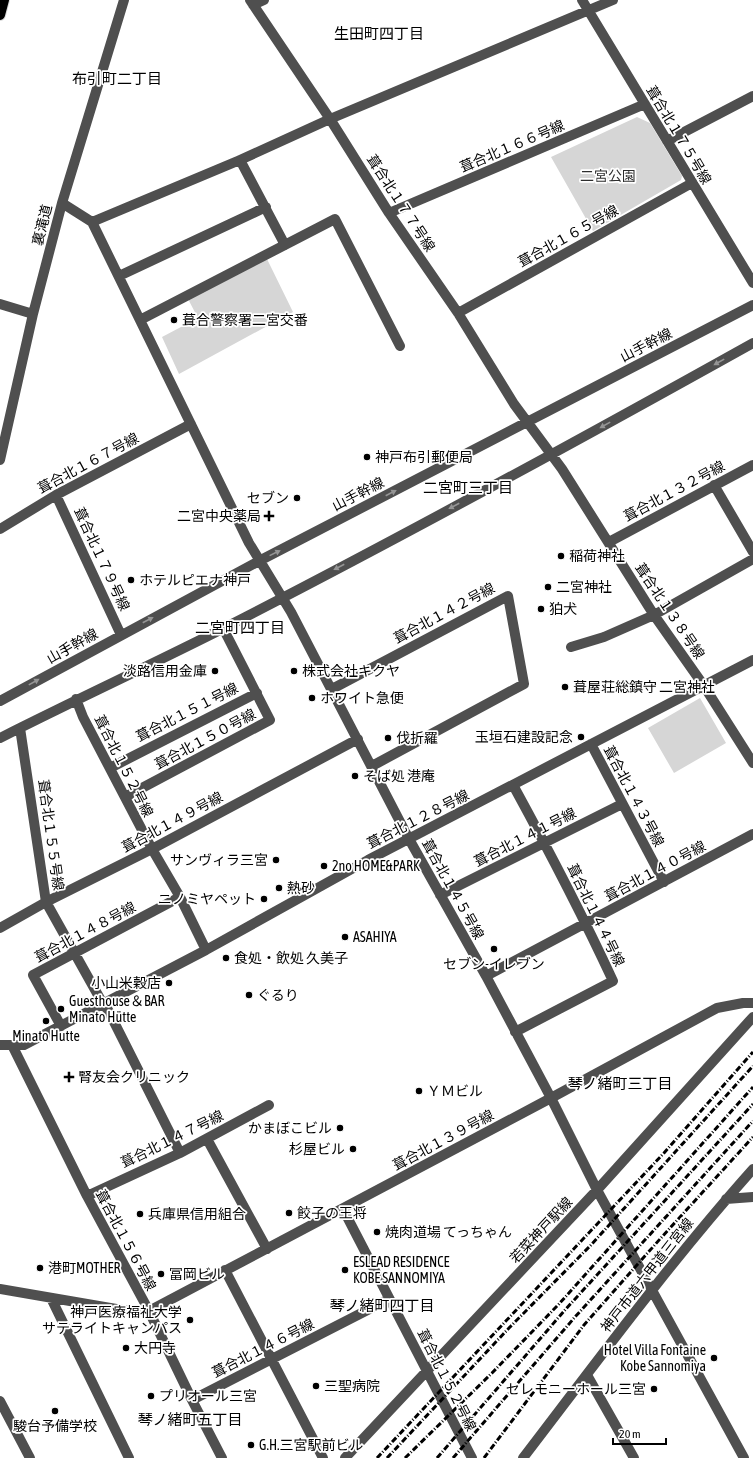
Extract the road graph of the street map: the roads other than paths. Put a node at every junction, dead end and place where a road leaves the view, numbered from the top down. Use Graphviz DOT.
graph roads {
  1 [pos="4,0"];
  2 [pos="124,0"];
  3 [pos="264,0"];
  4 [pos="582,0"];
  5 [pos="613,0"];
  6 [pos="251,2"];
  7 [pos="589,11"];
  8 [pos="0,14"];
  9 [pos="753,96"];
  10 [pos="645,104"];
  11 [pos="330,119"];
  12 [pos="667,141"];
  13 [pos="240,160"];
  14 [pos="692,184"];
  15 [pos="62,203"];
  16 [pos="266,207"];
  17 [pos="389,213"];
  18 [pos="92,222"];
  19 [pos="286,245"];
  20 [pos="119,276"];
  21 [pos="753,283"];
  22 [pos="0,304"];
  23 [pos="753,305"];
  24 [pos="458,312"];
  25 [pos="33,314"];
  26 [pos="140,320"];
  27 [pos="753,343"];
  28 [pos="400,346"];
  29 [pos="528,422"];
  30 [pos="191,424"];
  31 [pos="551,454"];
  32 [pos="0,460"];
  33 [pos="753,466"];
  34 [pos="714,485"];
  35 [pos="56,495"];
  36 [pos="0,529"];
  37 [pos="609,542"];
  38 [pos="753,552"];
  39 [pos="753,559"];
  40 [pos="259,561"];
  41 [pos="282,598"];
  42 [pos="654,615"];
  43 [pos="223,628"];
  44 [pos="121,634"];
  45 [pos="571,647"];
  46 [pos="753,660"];
  47 [pos="704,686"];
  48 [pos="332,689"];
  49 [pos="256,693"];
  50 [pos="76,699"];
  51 [pos="0,701"];
  52 [pos="20,728"];
  53 [pos="0,738"];
  54 [pos="358,739"];
  55 [pos="591,744"];
  56 [pos="753,763"];
  57 [pos="372,766"];
  58 [pos="110,768"];
  59 [pos="513,785"];
  60 [pos="125,797"];
  61 [pos="622,804"];
  62 [pos="753,834"];
  63 [pos="409,839"];
  64 [pos="545,842"];
  65 [pos="152,849"];
  66 [pos="664,882"];
  67 [pos="440,895"];
  68 [pos="180,898"];
  69 [pos="46,902"];
  70 [pos="587,923"];
  71 [pos="0,928"];
  72 [pos="206,950"];
  73 [pos="75,953"];
  74 [pos="486,976"];
  75 [pos="753,1003"];
  76 [pos="103,1004"];
  77 [pos="753,1017"];
  78 [pos="61,1026"];
  79 [pos="515,1032"];
  80 [pos="0,1045"];
  81 [pos="12,1045"];
  82 [pos="551,1098"];
  83 [pos="269,1104"];
  84 [pos="207,1139"];
  85 [pos="180,1153"];
  86 [pos="753,1169"];
  87 [pos="598,1190"];
  88 [pos="86,1196"];
  89 [pos="753,1197"];
  90 [pos="726,1199"];
  91 [pos="343,1209"];
  92 [pos="267,1249"];
  93 [pos="225,1270"];
  94 [pos="0,1290"];
  95 [pos="652,1290"];
  96 [pos="51,1298"];
  97 [pos="389,1298"];
  98 [pos="149,1311"];
  99 [pos="272,1359"];
  100 [pos="427,1372"];
  101 [pos="587,1375"];
  102 [pos="192,1400"];
  103 [pos="0,1401"];
  104 [pos="30,1458"];
  105 [pos="129,1458"];
  106 [pos="222,1458"];
  107 [pos="323,1458"];
  108 [pos="345,1458"];
  109 [pos="472,1458"];
  110 [pos="523,1458"];
  111 [pos="634,1458"];
  112 [pos="744,1458"];
  1 -- 8 [label="main road"];
  2 -- 15 [label="street, 裏滝道"];
  3 -- 6 [label="street"];
  4 -- 7 [label="street, 葺合北１７５号線"];
  5 -- 7 [label="street"];
  6 -- 11 [label="street, 葺合北１７７号線"];
  7 -- 10 [label="street, 葺合北１７５号線"];
  7 -- 11 [label="street"];
  9 -- 12 [label="street"];
  10 -- 12 [label="street, 葺合北１７５号線"];
  10 -- 17 [label="street, 葺合北１６６号線"];
  11 -- 13 [label="street"];
  11 -- 17 [label="street, 葺合北１７７号線"];
  12 -- 14 [label="street, 葺合北１７５号線"];
  13 -- 16 [label="street"];
  13 -- 18 [label="street"];
  14 -- 21 [label="street, 葺合北１７５号線"];
  14 -- 24 [label="street, 葺合北１６５号線"];
  15 -- 18 [label="street"];
  15 -- 25 [label="street, 裏滝道"];
  16 -- 19 [label="street"];
  16 -- 20 [label="street"];
  17 -- 24 [label="street, 葺合北１７７号線"];
  18 -- 20 [label="street, 葺合北１４５号線"];
  19 -- 26 [label="street"];
  19 -- 28 [label="street"];
  20 -- 26 [label="street, 葺合北１４５号線"];
  22 -- 25 [label="street"];
  23 -- 29 [label="street, 山手幹線"];
  24 -- 29 [label="street, 葺合北１７７号線"];
  25 -- 32 [label="street, 裏滝道"];
  26 -- 30 [label="street, 葺合北１４５号線"];
  27 -- 31 [label="street, one-way"];
  29 -- 31 [label="street, 葺合北１７７号線"];
  40 -- 29 [label="street, 山手幹線, one-way"];
  30 -- 35 [label="street, 葺合北１６７号線"];
  30 -- 40 [label="street, 葺合北１４５号線"];
  31 -- 37 [label="street, 葺合北１３８号線"];
  31 -- 41 [label="street, one-way"];
  33 -- 34 [label="street, 葺合北１３２号線"];
  34 -- 37 [label="street, 葺合北１３２号線"];
  34 -- 38 [label="street"];
  35 -- 36 [label="street, 葺合北１６７号線"];
  35 -- 44 [label="street, 葺合北１７９号線"];
  37 -- 42 [label="street, 葺合北１３８号線"];
  39 -- 42 [label="street"];
  40 -- 41 [label="street, 葺合北１４５号線"];
  44 -- 40 [label="street, 山手幹線, one-way"];
  41 -- 43 [label="street"];
  41 -- 48 [label="street, 葺合北１４５号線"];
  42 -- 45 [label="street"];
  42 -- 47 [label="street, 葺合北１３８号線"];
  43 -- 49 [label="street, 葺合北１５０号線"];
  43 -- 50 [label="street"];
  51 -- 44 [label="street, 山手幹線, one-way"];
  46 -- 47 [label="street, 葺合北１２８号線"];
  47 -- 55 [label="street, 葺合北１２８号線"];
  47 -- 56 [label="street, 葺合北１３８号線"];
  48 -- 54 [label="street, 葺合北１４５号線"];
  48 -- 57 [label="street, 葺合北１４２号線"];
  49 -- 58 [label="street, 葺合北１５１号線"];
  49 -- 60 [label="street, 葺合北１５０号線"];
  50 -- 52 [label="street"];
  50 -- 58 [label="street, 葺合北１５２号線"];
  52 -- 53 [label="street"];
  52 -- 69 [label="street, 葺合北１５５号線"];
  54 -- 57 [label="street, 葺合北１４５号線"];
  54 -- 65 [label="street, 葺合北１４９号線"];
  55 -- 59 [label="street, 葺合北１２８号線"];
  55 -- 61 [label="street, 葺合北１４３号線"];
  57 -- 63 [label="street, 葺合北１４５号線"];
  58 -- 60 [label="street, 葺合北１５２号線"];
  59 -- 63 [label="street, 葺合北１２８号線"];
  59 -- 64 [label="street, 葺合北１４４号線"];
  60 -- 65 [label="street, 葺合北１５２号線"];
  61 -- 64 [label="street, 葺合北１４１号線"];
  61 -- 66 [label="street, 葺合北１４３号線"];
  62 -- 66 [label="street, 葺合北１４０号線"];
  63 -- 67 [label="street, 葺合北１４５号線"];
  63 -- 72 [label="street, 葺合北１２８号線"];
  64 -- 67 [label="street, 葺合北１４１号線"];
  64 -- 70 [label="street, 葺合北１４４号線"];
  65 -- 68 [label="street, 葺合北１５２号線"];
  65 -- 69 [label="street, 葺合北１４９号線"];
  66 -- 70 [label="street, 葺合北１４０号線"];
  67 -- 74 [label="street, 葺合北１４５号線"];
  68 -- 72 [label="street, 葺合北１５２号線"];
  68 -- 73 [label="street, 葺合北１４８号線"];
  69 -- 71 [label="street, 葺合北１４９号線"];
  69 -- 73 [label="street, 葺合北１５５号線"];
  70 -- 74 [label="street, 葺合北１４０号線"];
  70 -- 79 [label="street, 葺合北１４４号線"];
  72 -- 76 [label="street, 葺合北１２８号線"];
  73 -- 76 [label="street, 葺合北１５５号線"];
  73 -- 78 [label="street, 葺合北１４８号線"];
  74 -- 79 [label="street, 葺合北１４５号線"];
  75 -- 82 [label="street, 葺合北１３９号線"];
  76 -- 78 [label="street, 葺合北１２８号線"];
  76 -- 85 [label="street, 葺合北１５５号線"];
  77 -- 87 [label="street, 若菜神戸駅線"];
  78 -- 81 [label="street, 葺合北１２８号線"];
  79 -- 82 [label="street, 葺合北１４５号線"];
  80 -- 81 [label="street"];
  81 -- 88 [label="street, 葺合北１５６号線"];
  82 -- 87 [label="street, 葺合北１４５号線"];
  82 -- 91 [label="street, 葺合北１３９号線"];
  83 -- 84 [label="street, 葺合北１４７号線"];
  84 -- 85 [label="street, 葺合北１４７号線"];
  84 -- 92 [label="street"];
  85 -- 88 [label="street, 葺合北１４７号線"];
  86 -- 90 [label="street, 神戸市道六甲道三宮線"];
  87 -- 95 [label="street, 葺合北１４５号線"];
  87 -- 100 [label="street, 若菜神戸駅線"];
  88 -- 98 [label="street, 葺合北１５６号線"];
  89 -- 90 [label="street"];
  90 -- 95 [label="street, 神戸市道六甲道三宮線"];
  91 -- 92 [label="street, 葺合北１３９号線"];
  91 -- 97 [label="street, 葺合北１５２号線"];
  92 -- 93 [label="street, 葺合北１３９号線"];
  93 -- 98 [label="street, 葺合北１３９号線"];
  93 -- 99 [label="street"];
  94 -- 96 [label="street"];
  95 -- 101 [label="street, 神戸市道六甲道三宮線"];
  95 -- 112 [label="street, 葺合北１４５号線"];
  96 -- 98 [label="street"];
  96 -- 105 [label="street"];
  97 -- 99 [label="street, 葺合北１４６号線"];
  97 -- 100 [label="street, 葺合北１５２号線"];
  98 -- 102 [label="street, 葺合北１５６号線"];
  99 -- 102 [label="street, 葺合北１４６号線"];
  99 -- 107 [label="street"];
  100 -- 108 [label="street, 若菜神戸駅線"];
  100 -- 109 [label="street, 葺合北１５２号線"];
  101 -- 110 [label="street, 神戸市道六甲道三宮線"];
  101 -- 111 [label="street"];
  102 -- 106 [label="street, 葺合北１５６号線"];
  103 -- 104 [label="street"];
}
